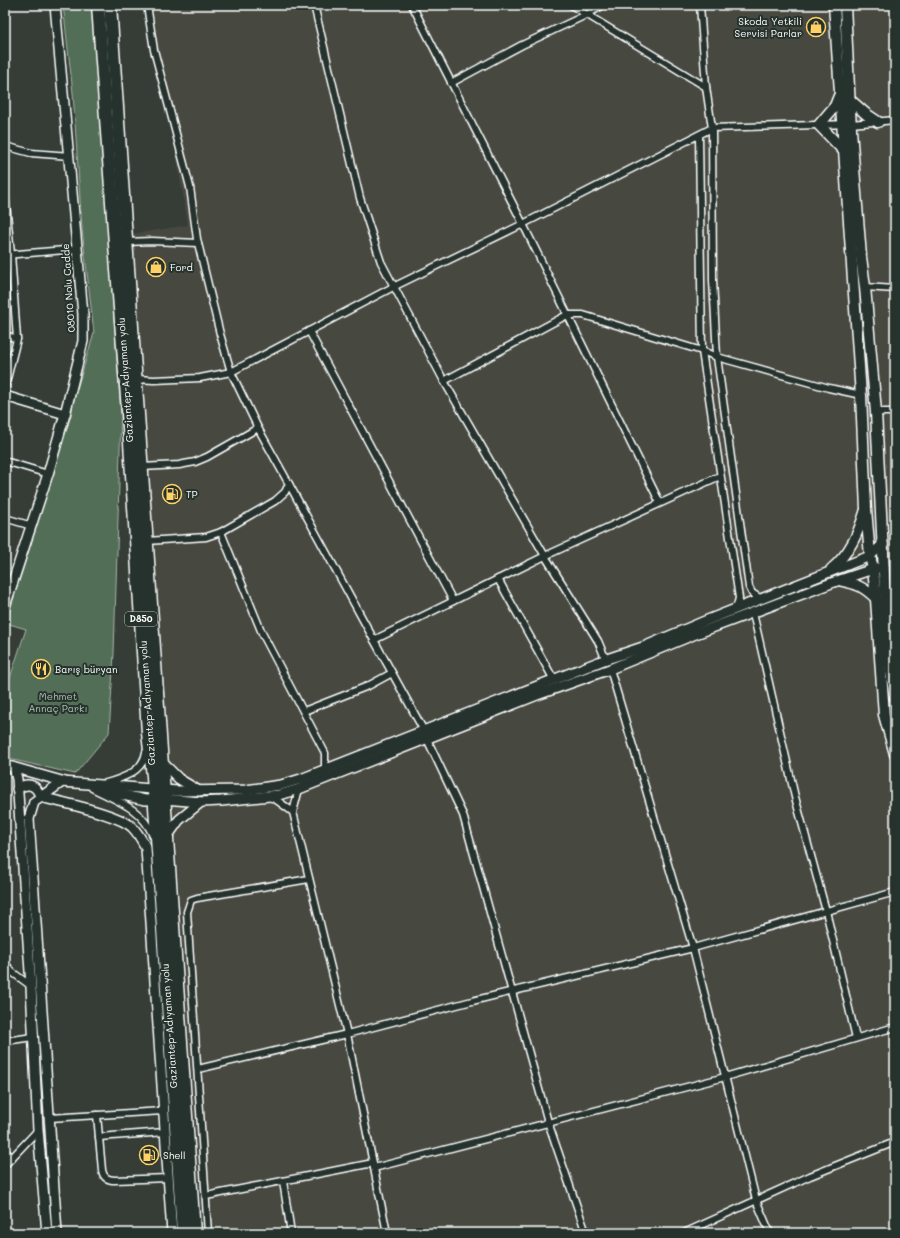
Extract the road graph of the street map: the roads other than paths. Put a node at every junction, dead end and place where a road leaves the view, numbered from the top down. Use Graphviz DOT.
graph roads {
  1 [pos="55,5"];
  2 [pos="98,5"];
  3 [pos="110,5"];
  4 [pos="147,5"];
  5 [pos="314,5"];
  6 [pos="412,5"];
  7 [pos="571,5"];
  8 [pos="602,5"];
  9 [pos="700,5"];
  10 [pos="834,5"];
  11 [pos="845,5"];
  12 [pos="586,15"];
  13 [pos="451,83"];
  14 [pos="706,87"];
  15 [pos="840,94"];
  16 [pos="850,100"];
  17 [pos="895,120"];
  18 [pos="878,122"];
  19 [pos="846,124"];
  20 [pos="819,125"];
  21 [pos="712,128"];
  22 [pos="699,136"];
  23 [pos="5,146"];
  24 [pos="844,150"];
  25 [pos="70,156"];
  26 [pos="5,193"];
  27 [pos="523,224"];
  28 [pos="126,242"];
  29 [pos="198,243"];
  30 [pos="77,249"];
  31 [pos="8,254"];
  32 [pos="393,287"];
  33 [pos="865,287"];
  34 [pos="895,289"];
  35 [pos="567,315"];
  36 [pos="309,331"];
  37 [pos="5,335"];
  38 [pos="17,339"];
  39 [pos="702,351"];
  40 [pos="717,357"];
  41 [pos="231,372"];
  42 [pos="136,379"];
  43 [pos="444,381"];
  44 [pos="5,387"];
  45 [pos="861,395"];
  46 [pos="5,396"];
  47 [pos="876,412"];
  48 [pos="895,412"];
  49 [pos="65,414"];
  50 [pos="258,428"];
  51 [pos="5,461"];
  52 [pos="142,467"];
  53 [pos="48,474"];
  54 [pos="720,476"];
  55 [pos="289,484"];
  56 [pos="660,503"];
  57 [pos="866,510"];
  58 [pos="5,518"];
  59 [pos="32,526"];
  60 [pos="221,532"];
  61 [pos="147,540"];
  62 [pos="882,544"];
  63 [pos="545,556"];
  64 [pos="870,556"];
  65 [pos="884,567"];
  66 [pos="873,569"];
  67 [pos="827,573"];
  68 [pos="498,579"];
  69 [pos="837,581"];
  70 [pos="761,599"];
  71 [pos="876,599"];
  72 [pos="453,601"];
  73 [pos="5,606"];
  74 [pos="734,609"];
  75 [pos="752,613"];
  76 [pos="374,640"];
  77 [pos="606,660"];
  78 [pos="610,669"];
  79 [pos="392,673"];
  80 [pos="554,680"];
  81 [pos="895,697"];
  82 [pos="304,711"];
  83 [pos="148,733"];
  84 [pos="425,735"];
  85 [pos="895,754"];
  86 [pos="162,761"];
  87 [pos="5,765"];
  88 [pos="14,768"];
  89 [pos="325,770"];
  90 [pos="62,782"];
  91 [pos="96,787"];
  92 [pos="299,789"];
  93 [pos="17,790"];
  94 [pos="199,791"];
  95 [pos="159,795"];
  96 [pos="267,796"];
  97 [pos="40,797"];
  98 [pos="201,802"];
  99 [pos="293,812"];
  100 [pos="167,837"];
  101 [pos="158,847"];
  102 [pos="309,879"];
  103 [pos="895,892"];
  104 [pos="826,911"];
  105 [pos="692,948"];
  106 [pos="5,963"];
  107 [pos="31,986"];
  108 [pos="512,991"];
  109 [pos="895,1027"];
  110 [pos="347,1034"];
  111 [pos="33,1037"];
  112 [pos="856,1038"];
  113 [pos="5,1040"];
  114 [pos="198,1068"];
  115 [pos="725,1077"];
  116 [pos="163,1111"];
  117 [pos="97,1115"];
  118 [pos="50,1118"];
  119 [pos="548,1122"];
  120 [pos="38,1130"];
  121 [pos="165,1132"];
  122 [pos="99,1137"];
  123 [pos="895,1142"];
  124 [pos="5,1152"];
  125 [pos="12,1158"];
  126 [pos="5,1165"];
  127 [pos="374,1165"];
  128 [pos="168,1178"];
  129 [pos="283,1181"];
  130 [pos="206,1196"];
  131 [pos="756,1200"];
  132 [pos="47,1233"];
  133 [pos="58,1233"];
  134 [pos="172,1233"];
  135 [pos="183,1233"];
  136 [pos="194,1233"];
  137 [pos="208,1233"];
  138 [pos="291,1233"];
  139 [pos="387,1233"];
  140 [pos="586,1233"];
  141 [pos="684,1233"];
  142 [pos="770,1233"];
  1 -- 25 [label="street, 08010 Nolu Cadde"];
  2 -- 83 [label="highway, Gaziantep-Adıyaman yolu / D850"];
  3 -- 28 [label="highway, Gaziantep-Adıyaman yolu / D850"];
  4 -- 29 [label="street"];
  5 -- 32 [label="street"];
  6 -- 13 [label="street"];
  7 -- 12 [label="street"];
  8 -- 12 [label="street"];
  9 -- 14 [label="street"];
  10 -- 15 [label="main road"];
  11 -- 16 [label="main road"];
  12 -- 13 [label="street"];
  12 -- 14 [label="street"];
  13 -- 27 [label="street"];
  14 -- 21 [label="street"];
  15 -- 19 [label="main road"];
  15 -- 20 [label="main road"];
  16 -- 18 [label="main road"];
  16 -- 19 [label="main road"];
  17 -- 18 [label="street"];
  18 -- 19 [label="street"];
  19 -- 20 [label="street"];
  19 -- 24 [label="main road"];
  19 -- 33 [label="main road"];
  20 -- 21 [label="street"];
  20 -- 24 [label="main road"];
  21 -- 22 [label="street"];
  21 -- 40 [label="street"];
  22 -- 27 [label="street"];
  22 -- 39 [label="street"];
  23 -- 25 [label="street"];
  24 -- 45 [label="main road"];
  25 -- 30 [label="street, 08010 Nolu Cadde"];
  26 -- 31 [label="street"];
  27 -- 32 [label="street"];
  27 -- 35 [label="street"];
  28 -- 29 [label="street"];
  28 -- 42 [label="highway, Gaziantep-Adıyaman yolu / D850"];
  29 -- 41 [label="street"];
  30 -- 31 [label="street"];
  30 -- 49 [label="street, 08010 Nolu Cadde"];
  31 -- 38 [label="street"];
  32 -- 36 [label="street"];
  32 -- 43 [label="street"];
  33 -- 34 [label="street"];
  33 -- 47 [label="main road"];
  35 -- 39 [label="street"];
  35 -- 43 [label="street"];
  35 -- 56 [label="street"];
  36 -- 41 [label="street"];
  36 -- 72 [label="street"];
  37 -- 38 [label="street"];
  38 -- 44 [label="street"];
  39 -- 40 [label="street"];
  39 -- 54 [label="street"];
  40 -- 45 [label="street"];
  40 -- 70 [label="street"];
  41 -- 42 [label="street"];
  41 -- 50 [label="street"];
  42 -- 52 [label="highway, Gaziantep-Adıyaman yolu / D850"];
  43 -- 63 [label="street"];
  45 -- 57 [label="main road"];
  46 -- 49 [label="street"];
  47 -- 48 [label="street"];
  47 -- 62 [label="main road"];
  49 -- 53 [label="street, 08010 Nolu Cadde"];
  50 -- 52 [label="street"];
  50 -- 55 [label="street"];
  51 -- 53 [label="street"];
  52 -- 61 [label="highway, Gaziantep-Adıyaman yolu / D850"];
  53 -- 59 [label="street, 08010 Nolu Cadde"];
  54 -- 56 [label="street"];
  54 -- 74 [label="street"];
  55 -- 60 [label="street"];
  55 -- 76 [label="street"];
  56 -- 63 [label="street"];
  57 -- 64 [label="main road"];
  57 -- 67 [label="street"];
  58 -- 59 [label="street"];
  59 -- 73 [label="street, 08010 Nolu Cadde"];
  60 -- 61 [label="street"];
  60 -- 82 [label="street"];
  61 -- 86 [label="highway, Gaziantep-Adıyaman yolu / D850"];
  62 -- 64 [label="street"];
  62 -- 65 [label="main road"];
  63 -- 68 [label="street"];
  63 -- 77 [label="street"];
  64 -- 66 [label="main road"];
  64 -- 67 [label="street"];
  65 -- 66 [label="street"];
  65 -- 81 [label="main road"];
  66 -- 69 [label="street"];
  66 -- 71 [label="main road"];
  67 -- 70 [label="street"];
  68 -- 72 [label="street"];
  68 -- 80 [label="street"];
  69 -- 71 [label="street"];
  69 -- 75 [label="street"];
  70 -- 74 [label="street"];
  71 -- 85 [label="main road"];
  72 -- 76 [label="street"];
  74 -- 77 [label="street"];
  75 -- 78 [label="street"];
  75 -- 104 [label="street"];
  76 -- 79 [label="street"];
  77 -- 80 [label="street"];
  78 -- 84 [label="street"];
  78 -- 105 [label="street"];
  79 -- 82 [label="street"];
  79 -- 84 [label="street"];
  80 -- 84 [label="street"];
  82 -- 89 [label="street"];
  83 -- 91 [label="street"];
  83 -- 95 [label="highway, Gaziantep-Adıyaman yolu / D850"];
  84 -- 89 [label="street"];
  84 -- 92 [label="street"];
  84 -- 108 [label="street"];
  86 -- 94 [label="street"];
  86 -- 95 [label="highway, Gaziantep-Adıyaman yolu / D850"];
  87 -- 88 [label="street"];
  88 -- 90 [label="street"];
  88 -- 93 [label="street"];
  89 -- 94 [label="street"];
  90 -- 91 [label="street"];
  90 -- 97 [label="street"];
  91 -- 95 [label="street"];
  91 -- 101 [label="street"];
  92 -- 96 [label="street"];
  92 -- 99 [label="street"];
  93 -- 97 [label="street"];
  93 -- 107 [label="street"];
  94 -- 95 [label="street"];
  95 -- 98 [label="street"];
  95 -- 100 [label="highway, Gaziantep-Adıyaman yolu / D850"];
  95 -- 101 [label="highway, Gaziantep-Adıyaman yolu / D850"];
  96 -- 98 [label="street"];
  96 -- 99 [label="street"];
  97 -- 116 [label="street"];
  97 -- 118 [label="street"];
  98 -- 100 [label="street"];
  99 -- 102 [label="street"];
  100 -- 136 [label="highway, Gaziantep-Adıyaman yolu / D850"];
  101 -- 135 [label="highway, Gaziantep-Adıyaman yolu / D850"];
  102 -- 110 [label="street"];
  102 -- 114 [label="street"];
  103 -- 104 [label="street"];
  104 -- 105 [label="street"];
  104 -- 112 [label="street"];
  105 -- 108 [label="street"];
  105 -- 115 [label="street"];
  106 -- 107 [label="street"];
  107 -- 111 [label="street"];
  108 -- 110 [label="street"];
  108 -- 119 [label="street"];
  109 -- 112 [label="street"];
  110 -- 114 [label="street"];
  110 -- 127 [label="street"];
  111 -- 113 [label="street"];
  111 -- 120 [label="street"];
  112 -- 115 [label="street"];
  114 -- 130 [label="street"];
  115 -- 119 [label="street"];
  115 -- 131 [label="street"];
  116 -- 117 [label="street"];
  116 -- 121 [label="street"];
  117 -- 118 [label="street"];
  117 -- 122 [label="street"];
  118 -- 133 [label="street"];
  119 -- 127 [label="street"];
  119 -- 140 [label="street"];
  120 -- 125 [label="street"];
  120 -- 132 [label="street"];
  121 -- 122 [label="street"];
  121 -- 128 [label="street"];
  122 -- 128 [label="street"];
  123 -- 131 [label="street"];
  124 -- 125 [label="street"];
  125 -- 126 [label="street"];
  127 -- 129 [label="street"];
  127 -- 139 [label="street"];
  128 -- 134 [label="street"];
  129 -- 130 [label="street"];
  129 -- 138 [label="street"];
  130 -- 137 [label="street"];
  131 -- 141 [label="street"];
  131 -- 142 [label="street"];
}
